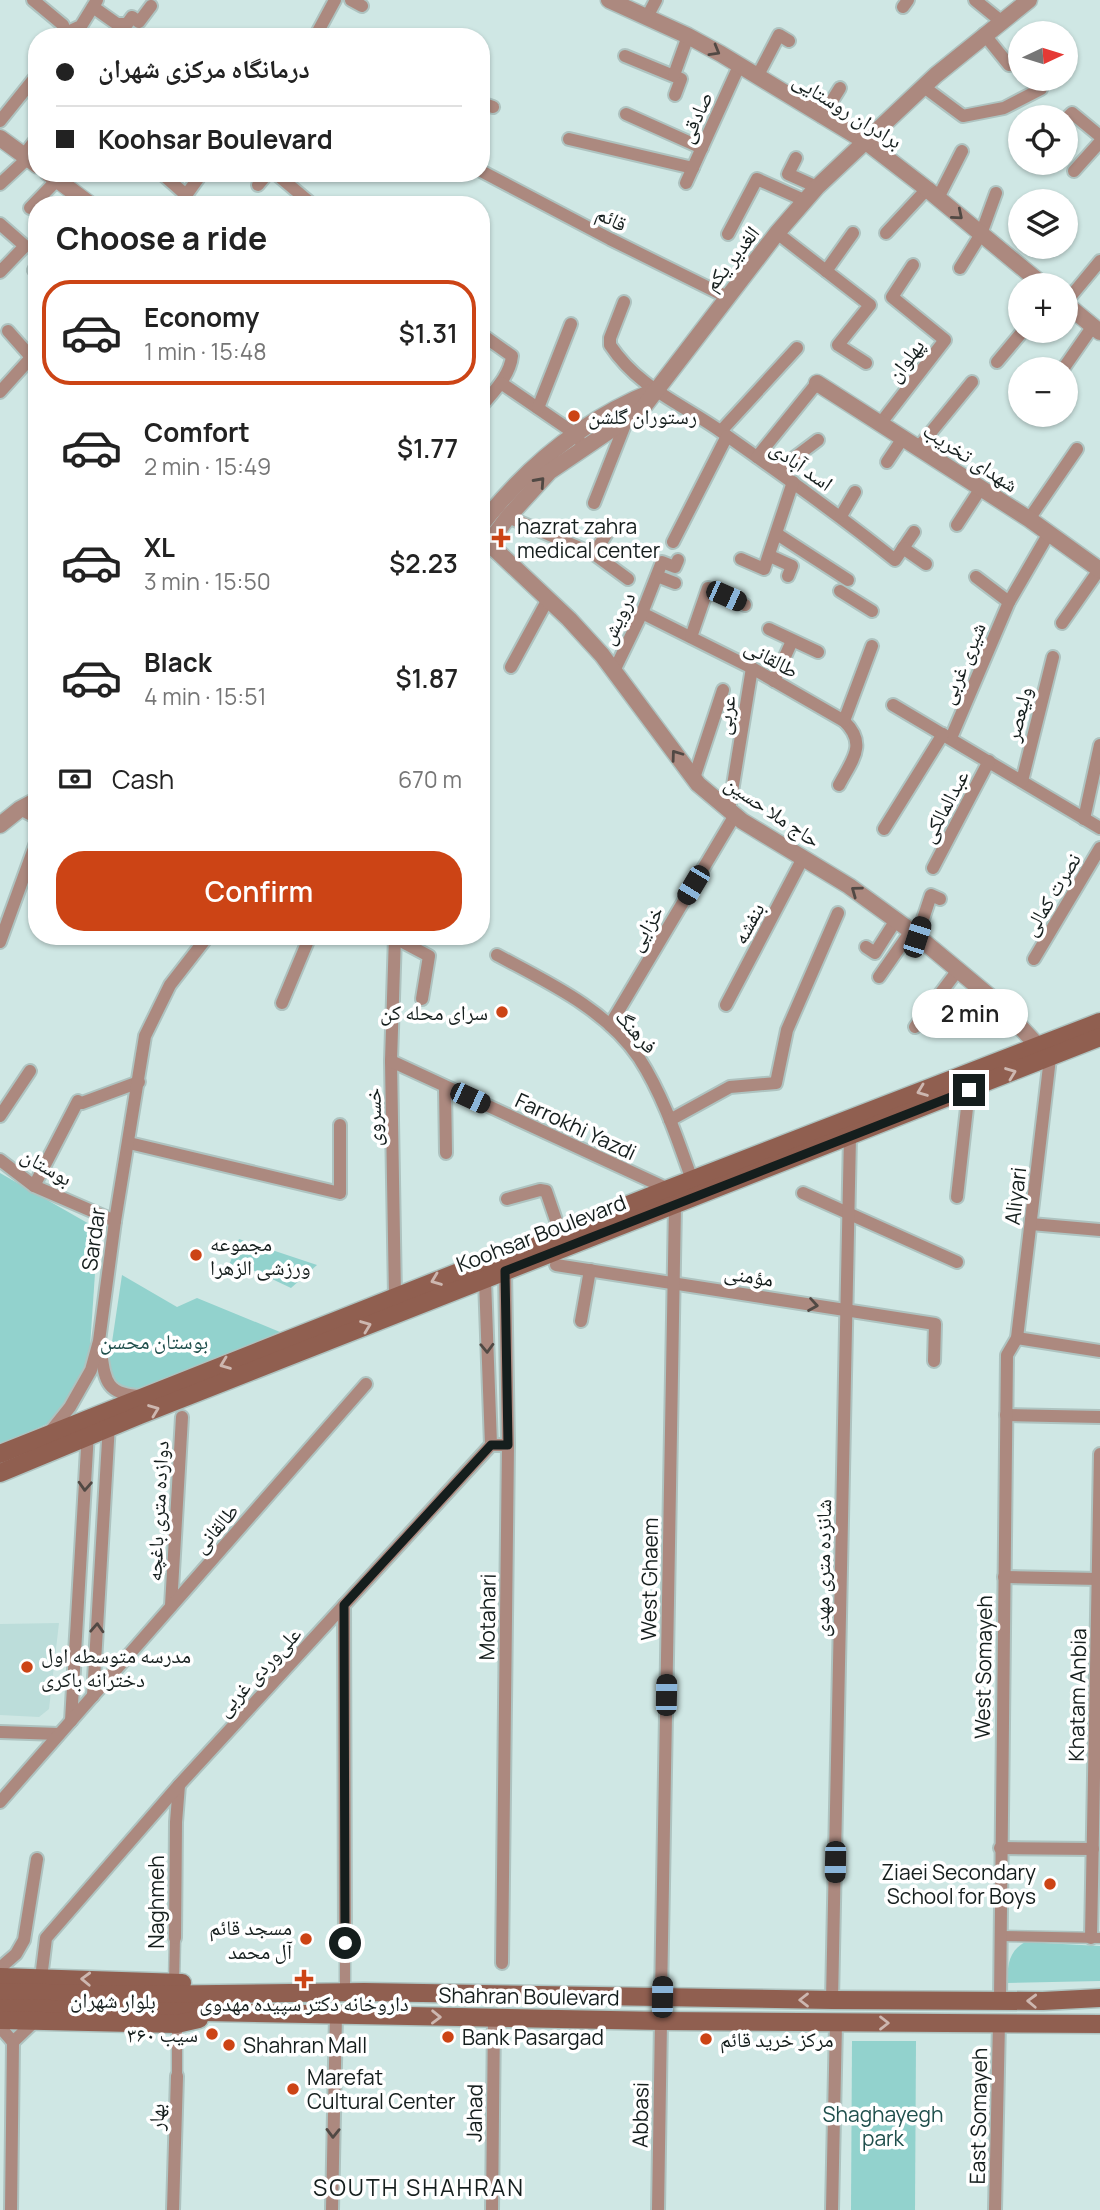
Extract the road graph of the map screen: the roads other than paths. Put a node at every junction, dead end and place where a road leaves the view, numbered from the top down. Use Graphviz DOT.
graph roads {
  1 [pos="334,0"];
  2 [pos="609,0"];
  3 [pos="656,0"];
  4 [pos="975,0"];
  5 [pos="1029,0"];
  6 [pos="37,1"];
  7 [pos="95,3"];
  8 [pos="150,6"];
  9 [pos="647,17"];
  10 [pos="1002,22"];
  11 [pos="64,28"];
  12 [pos="78,28"];
  13 [pos="320,28"];
  14 [pos="984,35"];
  15 [pos="688,36"];
  16 [pos="789,41"];
  17 [pos="625,56"];
  18 [pos="1008,64"];
  19 [pos="739,66"];
  20 [pos="674,75"];
  21 [pos="757,77"];
  22 [pos="28,86"];
  23 [pos="924,87"];
  24 [pos="840,88"];
  25 [pos="1037,91"];
  26 [pos="675,95"];
  27 [pos="626,114"];
  28 [pos="822,117"];
  29 [pos="1078,118"];
  30 [pos="0,121"];
  31 [pos="1100,136"];
  32 [pos="0,138"];
  33 [pos="569,139"];
  34 [pos="866,142"];
  35 [pos="1100,142"];
  36 [pos="702,148"];
  37 [pos="962,151"];
  38 [pos="796,158"];
  39 [pos="28,159"];
  40 [pos="28,161"];
  41 [pos="1078,167"];
  42 [pos="693,168"];
  43 [pos="490,176"];
  44 [pos="60,182"];
  45 [pos="168,182"];
  46 [pos="260,182"];
  47 [pos="286,182"];
  48 [pos="686,183"];
  49 [pos="0,184"];
  50 [pos="258,185"];
  51 [pos="817,187"];
  52 [pos="932,193"];
  53 [pos="996,193"];
  54 [pos="79,196"];
  55 [pos="179,196"];
  56 [pos="302,196"];
  57 [pos="807,201"];
  58 [pos="0,224"];
  59 [pos="777,233"];
  60 [pos="853,233"];
  61 [pos="886,233"];
  62 [pos="728,234"];
  63 [pos="981,234"];
  64 [pos="1100,261"];
  65 [pos="913,265"];
  66 [pos="960,268"];
  67 [pos="826,271"];
  68 [pos="0,272"];
  69 [pos="1028,273"];
  70 [pos="1078,288"];
  71 [pos="727,298"];
  72 [pos="624,302"];
  73 [pos="1078,313"];
  74 [pos="571,324"];
  75 [pos="1096,329"];
  76 [pos="8,331"];
  77 [pos="490,340"];
  78 [pos="1013,343"];
  79 [pos="797,348"];
  80 [pos="28,349"];
  81 [pos="1073,357"];
  82 [pos="28,361"];
  83 [pos="997,362"];
  84 [pos="866,363"];
  85 [pos="501,383"];
  86 [pos="817,383"];
  87 [pos="972,383"];
  88 [pos="654,391"];
  89 [pos="0,392"];
  90 [pos="490,396"];
  91 [pos="538,408"];
  92 [pos="626,422"];
  93 [pos="880,424"];
  94 [pos="574,433"];
  95 [pos="724,434"];
  96 [pos="903,438"];
  97 [pos="818,440"];
  98 [pos="584,447"];
  99 [pos="918,448"];
  100 [pos="1077,449"];
  101 [pos="757,457"];
  102 [pos="887,462"];
  103 [pos="778,470"];
  104 [pos="793,482"];
  105 [pos="981,488"];
  106 [pos="855,492"];
  107 [pos="594,503"];
  108 [pos="490,513"];
  109 [pos="841,516"];
  110 [pos="508,517"];
  111 [pos="1029,519"];
  112 [pos="957,525"];
  113 [pos="610,528"];
  114 [pos="914,532"];
  115 [pos="1049,533"];
  116 [pos="777,534"];
  117 [pos="490,537"];
  118 [pos="673,542"];
  119 [pos="903,548"];
  120 [pos="490,549"];
  121 [pos="594,554"];
  122 [pos="770,556"];
  123 [pos="678,559"];
  124 [pos="741,559"];
  125 [pos="926,564"];
  126 [pos="1100,570"];
  127 [pos="657,576"];
  128 [pos="788,576"];
  129 [pos="976,577"];
  130 [pos="628,579"];
  131 [pos="675,583"];
  132 [pos="548,599"];
  133 [pos="1009,602"];
  134 [pos="745,605"];
  135 [pos="872,611"];
  136 [pos="642,613"];
  137 [pos="1062,623"];
  138 [pos="769,629"];
  139 [pos="691,638"];
  140 [pos="792,641"];
  141 [pos="872,646"];
  142 [pos="818,652"];
  143 [pos="1053,657"];
  144 [pos="511,667"];
  145 [pos="752,668"];
  146 [pos="614,670"];
  147 [pos="774,681"];
  148 [pos="723,690"];
  149 [pos="893,705"];
  150 [pos="844,721"];
  151 [pos="947,736"];
  152 [pos="1100,745"];
  153 [pos="989,761"];
  154 [pos="694,778"];
  155 [pos="1022,781"];
  156 [pos="839,785"];
  157 [pos="28,805"];
  158 [pos="732,812"];
  159 [pos="7,816"];
  160 [pos="28,817"];
  161 [pos="1084,819"];
  162 [pos="1100,828"];
  163 [pos="884,829"];
  164 [pos="1100,848"];
  165 [pos="803,858"];
  166 [pos="28,865"];
  167 [pos="933,868"];
  168 [pos="940,899"];
  169 [pos="838,913"];
  170 [pos="896,920"];
  171 [pos="914,934"];
  172 [pos="0,942"];
  173 [pos="201,945"];
  174 [pos="306,945"];
  175 [pos="395,945"];
  176 [pos="409,945"];
  177 [pos="866,947"];
  178 [pos="497,955"];
  179 [pos="1034,959"];
  180 [pos="958,970"];
  181 [pos="879,976"];
  182 [pos="422,999"];
  183 [pos="282,1003"];
  184 [pos="726,1005"];
  185 [pos="1100,1022"];
  186 [pos="610,1026"];
  187 [pos="915,1027"];
  188 [pos="1100,1037"];
  189 [pos="1044,1052"];
  190 [pos="391,1061"];
  191 [pos="30,1071"];
  192 [pos="139,1082"];
  193 [pos="445,1087"];
  194 [pos="969,1090"];
  195 [pos="0,1115"];
  196 [pos="670,1120"];
  197 [pos="340,1125"];
  198 [pos="850,1136"];
  199 [pos="129,1143"];
  200 [pos="446,1153"];
  201 [pos="0,1160"];
  202 [pos="692,1180"];
  203 [pos="33,1186"];
  204 [pos="803,1193"];
  205 [pos="671,1197"];
  206 [pos="957,1197"];
  207 [pos="508,1199"];
  208 [pos="849,1212"];
  209 [pos="114,1221"];
  210 [pos="1031,1224"];
  211 [pos="1100,1230"];
  212 [pos="560,1232"];
  213 [pos="957,1262"];
  214 [pos="556,1265"];
  215 [pos="590,1270"];
  216 [pos="505,1271"];
  217 [pos="485,1280"];
  218 [pos="673,1283"];
  219 [pos="395,1297"];
  220 [pos="847,1310"];
  221 [pos="581,1321"];
  222 [pos="1017,1338"];
  223 [pos="99,1341"];
  224 [pos="1100,1351"];
  225 [pos="934,1361"];
  226 [pos="366,1384"];
  227 [pos="143,1396"];
  228 [pos="110,1409"];
  229 [pos="1006,1415"];
  230 [pos="182,1417"];
  231 [pos="1100,1417"];
  232 [pos="90,1418"];
  233 [pos="108,1428"];
  234 [pos="48,1434"];
  235 [pos="88,1437"];
  236 [pos="491,1445"];
  237 [pos="508,1445"];
  238 [pos="0,1454"];
  239 [pos="1100,1454"];
  240 [pos="0,1473"];
  241 [pos="1004,1577"];
  242 [pos="1098,1579"];
  243 [pos="344,1605"];
  244 [pos="171,1606"];
  245 [pos="93,1696"];
  246 [pos="71,1721"];
  247 [pos="0,1732"];
  248 [pos="59,1734"];
  249 [pos="179,1785"];
  250 [pos="0,1802"];
  251 [pos="155,1812"];
  252 [pos="176,1822"];
  253 [pos="1000,1847"];
  254 [pos="1093,1849"];
  255 [pos="37,1859"];
  256 [pos="26,1930"];
  257 [pos="1000,1936"];
  258 [pos="46,1938"];
  259 [pos="175,1938"];
  260 [pos="1096,1938"];
  261 [pos="345,1943"];
  262 [pos="502,1963"];
  263 [pos="0,1968"];
  264 [pos="0,1977"];
  265 [pos="41,1978"];
  266 [pos="174,1983"];
  267 [pos="0,1992"];
  268 [pos="345,1992"];
  269 [pos="226,1994"];
  270 [pos="662,1997"];
  271 [pos="1100,1998"];
  272 [pos="1000,1999"];
  273 [pos="832,2000"];
  274 [pos="0,2008"];
  275 [pos="224,2013"];
  276 [pos="336,2015"];
  277 [pos="495,2018"];
  278 [pos="35,2021"];
  279 [pos="661,2021"];
  280 [pos="999,2022"];
  281 [pos="836,2023"];
  282 [pos="177,2024"];
  283 [pos="1100,2024"];
  284 [pos="5,2031"];
  285 [pos="177,2076"];
  286 [pos="11,2210"];
  287 [pos="173,2210"];
  288 [pos="332,2210"];
  289 [pos="492,2210"];
  290 [pos="658,2210"];
  291 [pos="832,2210"];
  292 [pos="995,2210"];
  1 -- 13 [label="street"];
  2 -- 9 [label="street, برادران روستایی"];
  3 -- 9 [label="street"];
  4 -- 10 [label="street"];
  5 -- 10 [label="street, الغدیر یکم"];
  6 -- 11 [label="street"];
  7 -- 8 [label="street"];
  7 -- 12 [label="street"];
  9 -- 15 [label="street, برادران روستایی"];
  10 -- 14 [label="street, الغدیر یکم"];
  14 -- 18 [label="street"];
  14 -- 23 [label="street, الغدیر یکم"];
  15 -- 19 [label="street, برادران روستایی, one-way"];
  15 -- 20 [label="street"];
  16 -- 21 [label="street"];
  17 -- 20 [label="street"];
  19 -- 21 [label="street, برادران روستایی"];
  19 -- 36 [label="street, صادقی"];
  20 -- 26 [label="street"];
  21 -- 28 [label="street, برادران روستایی"];
  22 -- 30 [label="street"];
  23 -- 25 [label="street"];
  23 -- 34 [label="street, الغدیر یکم"];
  24 -- 28 [label="street"];
  27 -- 36 [label="street"];
  28 -- 34 [label="street, برادران روستایی"];
  29 -- 31 [label="street"];
  32 -- 39 [label="street"];
  33 -- 42 [label="street"];
  34 -- 51 [label="street, الغدیر یکم"];
  34 -- 52 [label="street, برادران روستایی"];
  35 -- 41 [label="street"];
  36 -- 42 [label="street, صادقی"];
  37 -- 52 [label="street"];
  38 -- 51 [label="street"];
  40 -- 49 [label="street"];
  42 -- 48 [label="street, صادقی"];
  43 -- 71 [label="street, قائم"];
  44 -- 54 [label="street"];
  45 -- 55 [label="street"];
  46 -- 50 [label="street"];
  47 -- 56 [label="street"];
  51 -- 57 [label="street, الغدیر یکم"];
  52 -- 61 [label="street"];
  52 -- 63 [label="street, برادران روستایی, one-way"];
  53 -- 63 [label="street"];
  57 -- 59 [label="street, الغدیر یکم"];
  57 -- 62 [label="street"];
  58 -- 68 [label="street"];
  59 -- 67 [label="street"];
  59 -- 71 [label="street, الغدیر یکم"];
  60 -- 67 [label="street"];
  63 -- 66 [label="street"];
  63 -- 69 [label="street, برادران روستایی"];
  64 -- 70 [label="street"];
  65 -- 93 [label="street, پهلوان"];
  67 -- 84 [label="street"];
  71 -- 88 [label="street, الغدیر یکم"];
  72 -- 88 [label="street, اسد آبادی"];
  73 -- 75 [label="street"];
  74 -- 91 [label="street"];
  75 -- 81 [label="street"];
  76 -- 80 [label="street"];
  77 -- 85 [label="street"];
  78 -- 83 [label="street"];
  79 -- 95 [label="street"];
  82 -- 89 [label="street"];
  85 -- 90 [label="street"];
  85 -- 91 [label="street"];
  86 -- 93 [label="street, شهدای تخریب"];
  86 -- 101 [label="street"];
  87 -- 99 [label="street"];
  88 -- 92 [label="street, الغدیر یکم"];
  88 -- 94 [label="street"];
  88 -- 95 [label="street, اسد آبادی"];
  91 -- 94 [label="street"];
  92 -- 98 [label="street, الغدیر یکم"];
  92 -- 107 [label="street"];
  93 -- 96 [label="street, شهدای تخریب"];
  94 -- 98 [label="street"];
  94 -- 108 [label="street"];
  95 -- 101 [label="street, اسد آبادی"];
  95 -- 118 [label="street"];
  96 -- 99 [label="street, شهدای تخریب"];
  96 -- 102 [label="street"];
  97 -- 103 [label="street"];
  110 -- 98 [label="street, الغدیر یکم, one-way"];
  99 -- 105 [label="street, شهدای تخریب"];
  100 -- 111 [label="street"];
  101 -- 103 [label="street, اسد آبادی"];
  103 -- 104 [label="street, اسد آبادی"];
  104 -- 109 [label="street, اسد آبادی"];
  104 -- 116 [label="street"];
  105 -- 111 [label="street, شهدای تخریب"];
  105 -- 112 [label="street"];
  106 -- 109 [label="street"];
  109 -- 119 [label="street, اسد آبادی"];
  110 -- 117 [label="street, الغدیر یکم"];
  110 -- 121 [label="street"];
  111 -- 115 [label="street, شهدای تخریب"];
  113 -- 121 [label="street"];
  114 -- 119 [label="street"];
  115 -- 126 [label="street, شهدای تخریب"];
  115 -- 133 [label="street, شیری غربی"];
  116 -- 122 [label="street"];
  116 -- 135 [label="street"];
  119 -- 125 [label="street"];
  120 -- 132 [label="street, حاج ملا حسین"];
  121 -- 130 [label="street"];
  122 -- 124 [label="street"];
  122 -- 128 [label="street"];
  123 -- 127 [label="street, درویش"];
  126 -- 137 [label="street"];
  127 -- 131 [label="street"];
  127 -- 136 [label="street, درویش"];
  129 -- 133 [label="street"];
  132 -- 144 [label="street"];
  132 -- 146 [label="street, حاج ملا حسین"];
  133 -- 151 [label="street, شیری غربی"];
  134 -- 139 [label="street"];
  136 -- 139 [label="street, طالقانی"];
  136 -- 146 [label="street, درویش"];
  138 -- 140 [label="street"];
  139 -- 145 [label="street, طالقانی"];
  140 -- 142 [label="street"];
  140 -- 147 [label="street"];
  141 -- 150 [label="street"];
  143 -- 155 [label="street, ولیعصر"];
  145 -- 147 [label="street, طالقانی"];
  145 -- 158 [label="street, عربی"];
  154 -- 146 [label="street, حاج ملا حسین, one-way"];
  147 -- 150 [label="street, طالقانی"];
  148 -- 154 [label="street"];
  149 -- 151 [label="street"];
  150 -- 156 [label="street"];
  151 -- 153 [label="street"];
  151 -- 163 [label="street, شیری غربی"];
  152 -- 161 [label="street"];
  153 -- 155 [label="street"];
  153 -- 167 [label="street, عبدالمالکی"];
  154 -- 158 [label="street, حاج ملا حسین"];
  155 -- 161 [label="street"];
  157 -- 159 [label="street"];
  158 -- 165 [label="street, حاج ملا حسین"];
  158 -- 186 [label="street, خزایی"];
  159 -- 160 [label="street"];
  161 -- 162 [label="street"];
  164 -- 179 [label="street, نصرت کمالی"];
  170 -- 165 [label="street, حاج ملا حسین, one-way"];
  165 -- 184 [label="street, بنفشه"];
  166 -- 172 [label="street"];
  168 -- 171 [label="street"];
  169 -- 196 [label="street"];
  170 -- 171 [label="street, حاج ملا حسین"];
  170 -- 177 [label="street"];
  171 -- 180 [label="street, حاج ملا حسین"];
  171 -- 181 [label="street"];
  173 -- 192 [label="street, Sardar"];
  174 -- 183 [label="street"];
  175 -- 190 [label="street, خسروی"];
  176 -- 182 [label="street"];
  178 -- 186 [label="street, فرهنگ"];
  180 -- 187 [label="street"];
  180 -- 189 [label="street, حاج ملا حسین"];
  185 -- 189 [label="main road, Koohsar Boulevard"];
  186 -- 196 [label="street, فرهنگ"];
  188 -- 189 [label="main road, Koohsar Boulevard"];
  194 -- 189 [label="main road, Koohsar Boulevard, one-way"];
  189 -- 202 [label="main road, Koohsar Boulevard, one-way"];
  189 -- 210 [label="street, Aliyari"];
  190 -- 193 [label="street, Farrokhi Yazdi"];
  190 -- 219 [label="street, خسروی"];
  191 -- 195 [label="street"];
  192 -- 199 [label="street, Sardar"];
  192 -- 203 [label="street"];
  193 -- 200 [label="street"];
  193 -- 205 [label="street, Farrokhi Yazdi"];
  194 -- 198 [label="main road, Koohsar Boulevard"];
  194 -- 206 [label="street"];
  196 -- 202 [label="street, فرهنگ"];
  197 -- 199 [label="street"];
  198 -- 205 [label="main road, Koohsar Boulevard"];
  198 -- 208 [label="street, شانزده متری مهدی"];
  199 -- 209 [label="street, Sardar"];
  201 -- 203 [label="street, بوستان"];
  202 -- 205 [label="main road, Koohsar Boulevard"];
  203 -- 209 [label="street, بوستان"];
  204 -- 208 [label="street"];
  205 -- 212 [label="main road, Koohsar Boulevard"];
  205 -- 216 [label="main road, Koohsar Boulevard"];
  205 -- 218 [label="street, West Ghaem"];
  207 -- 212 [label="street"];
  208 -- 213 [label="street"];
  208 -- 220 [label="street, شانزده متری مهدی"];
  209 -- 223 [label="street, Sardar"];
  210 -- 211 [label="street"];
  210 -- 222 [label="street, Aliyari"];
  212 -- 219 [label="main road, Koohsar Boulevard, one-way"];
  214 -- 215 [label="street, مؤمنی"];
  215 -- 218 [label="street, مؤمنی"];
  215 -- 221 [label="street"];
  216 -- 217 [label="main road, Koohsar Boulevard"];
  216 -- 237 [label="street, Motahari"];
  233 -- 217 [label="main road, Koohsar Boulevard, one-way"];
  217 -- 236 [label="street, one-way"];
  218 -- 220 [label="street, مؤمنی, one-way"];
  218 -- 270 [label="street, West Ghaem"];
  219 -- 227 [label="main road, Koohsar Boulevard, one-way"];
  220 -- 225 [label="street, مؤمنی"];
  220 -- 273 [label="street, شانزده متری مهدی"];
  222 -- 224 [label="street"];
  222 -- 229 [label="street, West Somayeh"];
  223 -- 227 [label="street, Sardar"];
  223 -- 234 [label="street, Sardar"];
  226 -- 244 [label="street, طالقانی"];
  227 -- 228 [label="main road, Koohsar Boulevard"];
  228 -- 232 [label="main road, Koohsar Boulevard"];
  228 -- 233 [label="street"];
  229 -- 231 [label="street"];
  229 -- 241 [label="street, West Somayeh"];
  230 -- 244 [label="street, دوازده متری باغچه"];
  232 -- 234 [label="main road, Koohsar Boulevard"];
  232 -- 235 [label="street"];
  233 -- 235 [label="main road, Koohsar Boulevard"];
  245 -- 233 [label="street, one-way"];
  234 -- 238 [label="main road, Koohsar Boulevard"];
  235 -- 240 [label="main road, Koohsar Boulevard"];
  235 -- 246 [label="street, one-way"];
  236 -- 237 [label="street"];
  236 -- 243 [label="street, علی‌وردی غربی"];
  237 -- 262 [label="street, Motahari"];
  239 -- 242 [label="street, Khatam Anbia"];
  241 -- 242 [label="street"];
  241 -- 253 [label="street, West Somayeh"];
  242 -- 254 [label="street, Khatam Anbia"];
  243 -- 249 [label="street, علی‌وردی غربی"];
  243 -- 261 [label="street"];
  244 -- 245 [label="street, طالقانی"];
  245 -- 246 [label="street, طالقانی"];
  246 -- 248 [label="street, طالقانی"];
  247 -- 248 [label="street"];
  248 -- 250 [label="street, طالقانی"];
  249 -- 251 [label="street, علی‌وردی غربی"];
  249 -- 252 [label="street, Naghmeh"];
  251 -- 252 [label="street"];
  251 -- 258 [label="street, علی‌وردی غربی"];
  252 -- 259 [label="street, Naghmeh"];
  253 -- 254 [label="street"];
  253 -- 257 [label="street, West Somayeh"];
  254 -- 260 [label="street, Khatam Anbia"];
  255 -- 256 [label="street"];
  256 -- 258 [label="street"];
  256 -- 263 [label="street"];
  257 -- 260 [label="street"];
  257 -- 272 [label="street, West Somayeh"];
  258 -- 265 [label="street"];
  259 -- 266 [label="street, Naghmeh"];
  261 -- 268 [label="street"];
  264 -- 265 [label="main road, Shahran Boulevard"];
  266 -- 265 [label="main road, Shahran Boulevard, one-way"];
  266 -- 269 [label="main road, Shahran Boulevard"];
  267 -- 269 [label="main road, Shahran Boulevard"];
  268 -- 269 [label="main road, Shahran Boulevard"];
  268 -- 270 [label="main road, Shahran Boulevard"];
  273 -- 270 [label="main road, Shahran Boulevard, one-way"];
  271 -- 272 [label="main road, Shahran Boulevard, one-way"];
  272 -- 273 [label="main road, Shahran Boulevard"];
  274 -- 275 [label="main road, Shahran Boulevard"];
  275 -- 276 [label="main road, Shahran Boulevard"];
  275 -- 282 [label="main road, بلوار شهران"];
  276 -- 277 [label="main road, Shahran Boulevard, one-way"];
  276 -- 288 [label="street, one-way"];
  277 -- 279 [label="main road, Shahran Boulevard"];
  277 -- 289 [label="street, Jahad"];
  278 -- 282 [label="main road, بلوار شهران"];
  278 -- 284 [label="main road, بلوار شهران"];
  278 -- 284 [label="street"];
  279 -- 281 [label="main road, Shahran Boulevard"];
  279 -- 290 [label="street, Abbasi"];
  281 -- 280 [label="main road, Shahran Boulevard, one-way"];
  280 -- 283 [label="main road, Shahran Boulevard"];
  280 -- 292 [label="street, East Somayeh"];
  281 -- 291 [label="street"];
  282 -- 285 [label="street, بهار"];
  284 -- 286 [label="street"];
  285 -- 287 [label="street, بهار"];
}
